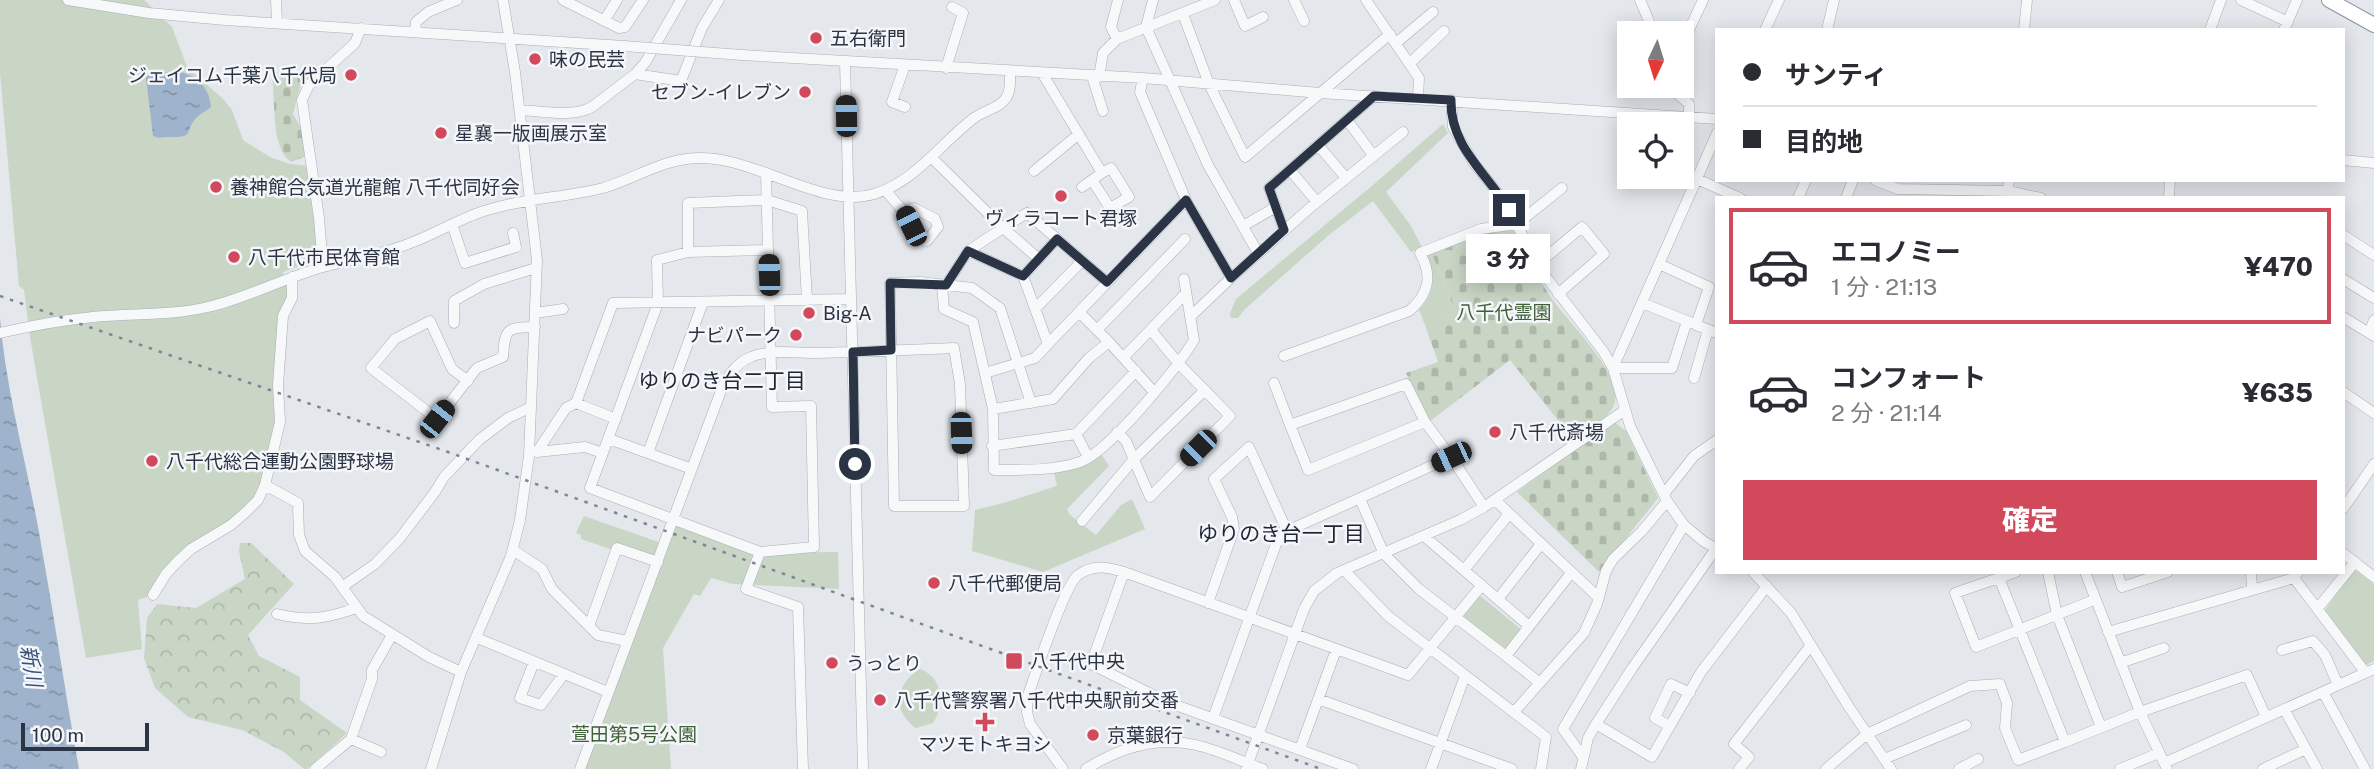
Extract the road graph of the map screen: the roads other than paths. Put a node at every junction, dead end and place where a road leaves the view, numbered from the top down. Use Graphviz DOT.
graph roads {
  1 [pos="68,0"];
  2 [pos="276,0"];
  3 [pos="457,0"];
  4 [pos="503,0"];
  5 [pos="617,0"];
  6 [pos="643,0"];
  7 [pos="681,0"];
  8 [pos="719,0"];
  9 [pos="1117,0"];
  10 [pos="1153,0"];
  11 [pos="1215,0"];
  12 [pos="1234,0"];
  13 [pos="1294,0"];
  14 [pos="1366,0"];
  15 [pos="1640,0"];
  16 [pos="1703,0"];
  17 [pos="1779,0"];
  18 [pos="1834,0"];
  19 [pos="2027,0"];
  20 [pos="2221,0"];
  21 [pos="2241,0"];
  22 [pos="2297,0"];
  23 [pos="2329,0"];
  24 [pos="567,1"];
  25 [pos="952,7"];
  26 [pos="1433,12"];
  27 [pos="1183,14"];
  28 [pos="1263,17"];
  29 [pos="604,21"];
  30 [pos="1304,21"];
  31 [pos="1649,21"];
  32 [pos="1693,21"];
  33 [pos="277,22"];
  34 [pos="2374,24"];
  35 [pos="2286,26"];
  36 [pos="1146,27"];
  37 [pos="361,28"];
  38 [pos="1766,28"];
  39 [pos="1827,28"];
  40 [pos="2024,28"];
  41 [pos="2213,28"];
  42 [pos="1444,31"];
  43 [pos="415,32"];
  44 [pos="509,38"];
  45 [pos="1117,38"];
  46 [pos="1393,39"];
  47 [pos="845,62"];
  48 [pos="1410,63"];
  49 [pos="905,65"];
  50 [pos="946,68"];
  51 [pos="1010,71"];
  52 [pos="1042,73"];
  53 [pos="635,74"];
  54 [pos="1096,77"];
  55 [pos="1143,78"];
  56 [pos="1170,81"];
  57 [pos="1209,84"];
  58 [pos="1320,93"];
  59 [pos="1374,96"];
  60 [pos="1418,98"];
  61 [pos="1451,100"];
  62 [pos="905,107"];
  63 [pos="520,110"];
  64 [pos="1104,111"];
  65 [pos="1619,112"];
  66 [pos="1694,117"];
  67 [pos="1715,119"];
  68 [pos="1346,120"];
  69 [pos="1404,131"];
  70 [pos="1079,134"];
  71 [pos="1715,138"];
  72 [pos="1318,145"];
  73 [pos="1373,155"];
  74 [pos="932,158"];
  75 [pos="2345,160"];
  76 [pos="2374,163"];
  77 [pos="1290,170"];
  78 [pos="1034,171"];
  79 [pos="766,173"];
  80 [pos="1346,177"];
  81 [pos="1697,179"];
  82 [pos="1878,182"];
  83 [pos="1082,187"];
  84 [pos="1562,188"];
  85 [pos="885,190"];
  86 [pos="2008,190"];
  87 [pos="1896,193"];
  88 [pos="847,196"];
  89 [pos="1735,196"];
  90 [pos="2033,196"];
  91 [pos="530,200"];
  92 [pos="767,200"];
  93 [pos="1186,200"];
  94 [pos="1317,202"];
  95 [pos="1276,207"];
  96 [pos="905,212"];
  97 [pos="452,224"];
  98 [pos="1517,224"];
  99 [pos="1243,226"];
  100 [pos="1003,228"];
  101 [pos="1284,230"];
  102 [pos="513,233"];
  103 [pos="2345,236"];
  104 [pos="1057,239"];
  105 [pos="1185,239"];
  106 [pos="768,250"];
  107 [pos="968,251"];
  108 [pos="688,252"];
  109 [pos="1258,253"];
  110 [pos="2374,256"];
  111 [pos="1039,259"];
  112 [pos="1082,261"];
  113 [pos="1538,264"];
  114 [pos="1659,264"];
  115 [pos="323,267"];
  116 [pos="536,268"];
  117 [pos="1023,276"];
  118 [pos="292,277"];
  119 [pos="1231,278"];
  120 [pos="1184,279"];
  121 [pos="2345,280"];
  122 [pos="1107,282"];
  123 [pos="944,285"];
  124 [pos="1186,293"];
  125 [pos="1558,294"];
  126 [pos="2374,298"];
  127 [pos="851,299"];
  128 [pos="769,300"];
  129 [pos="807,300"];
  130 [pos="703,302"];
  131 [pos="658,303"];
  132 [pos="1642,303"];
  133 [pos="562,309"];
  134 [pos="1035,309"];
  135 [pos="1079,312"];
  136 [pos="535,313"];
  137 [pos="1190,317"];
  138 [pos="2345,318"];
  139 [pos="2374,320"];
  140 [pos="454,323"];
  141 [pos="1691,323"];
  142 [pos="535,327"];
  143 [pos="1097,330"];
  144 [pos="1151,330"];
  145 [pos="1712,331"];
  146 [pos="0,333"];
  147 [pos="2371,335"];
  148 [pos="1109,342"];
  149 [pos="1048,344"];
  150 [pos="891,350"];
  151 [pos="853,352"];
  152 [pos="771,354"];
  153 [pos="1284,356"];
  154 [pos="1124,357"];
  155 [pos="1019,364"];
  156 [pos="1179,364"];
  157 [pos="1613,368"];
  158 [pos="1136,371"];
  159 [pos="985,373"];
  160 [pos="1694,378"];
  161 [pos="468,381"];
  162 [pos="1274,383"];
  163 [pos="1205,390"];
  164 [pos="1154,392"];
  165 [pos="2345,393"];
  166 [pos="1031,402"];
  167 [pos="576,403"];
  168 [pos="531,407"];
  169 [pos="993,409"];
  170 [pos="1625,410"];
  171 [pos="2374,413"];
  172 [pos="615,419"];
  173 [pos="1425,422"];
  174 [pos="1290,425"];
  175 [pos="1117,432"];
  176 [pos="1076,434"];
  177 [pos="608,439"];
  178 [pos="1715,441"];
  179 [pos="992,446"];
  180 [pos="603,453"];
  181 [pos="648,453"];
  182 [pos="1087,457"];
  183 [pos="1451,457"];
  184 [pos="1134,460"];
  185 [pos="2374,464"];
  186 [pos="692,469"];
  187 [pos="265,485"];
  188 [pos="1666,498"];
  189 [pos="1360,499"];
  190 [pos="1495,500"];
  191 [pos="2345,503"];
  192 [pos="1484,507"];
  193 [pos="1509,514"];
  194 [pos="674,520"];
  195 [pos="1082,521"];
  196 [pos="1684,525"];
  197 [pos="1287,531"];
  198 [pos="1424,536"];
  199 [pos="1541,544"];
  200 [pos="1715,547"];
  201 [pos="1715,549"];
  202 [pos="513,550"];
  203 [pos="760,552"];
  204 [pos="1384,554"];
  205 [pos="2345,554"];
  206 [pos="658,562"];
  207 [pos="2355,562"];
  208 [pos="1344,570"];
  209 [pos="1464,570"];
  210 [pos="1124,572"];
  211 [pos="1571,573"];
  212 [pos="1756,574"];
  213 [pos="2010,574"];
  214 [pos="2048,574"];
  215 [pos="2086,574"];
  216 [pos="2118,574"];
  217 [pos="2162,574"];
  218 [pos="2251,574"];
  219 [pos="2296,575"];
  220 [pos="2374,577"];
  221 [pos="1999,578"];
  222 [pos="1482,586"];
  223 [pos="1767,586"];
  224 [pos="342,587"];
  225 [pos="2252,589"];
  226 [pos="153,595"];
  227 [pos="1599,598"];
  228 [pos="1498,599"];
  229 [pos="2094,600"];
  230 [pos="1208,603"];
  231 [pos="357,608"];
  232 [pos="2318,608"];
  233 [pos="277,614"];
  234 [pos="2057,615"];
  235 [pos="1249,618"];
  236 [pos="1454,618"];
  237 [pos="589,626"];
  238 [pos="1529,626"];
  239 [pos="2021,629"];
  240 [pos="2108,632"];
  241 [pos="1294,634"];
  242 [pos="392,635"];
  243 [pos="477,638"];
  244 [pos="627,641"];
  245 [pos="1811,645"];
  246 [pos="2164,648"];
  247 [pos="1428,649"];
  248 [pos="1336,650"];
  249 [pos="2282,650"];
  250 [pos="1506,656"];
  251 [pos="534,662"];
  252 [pos="2120,663"];
  253 [pos="2369,670"];
  254 [pos="461,672"];
  255 [pos="564,674"];
  256 [pos="1465,676"];
  257 [pos="1539,683"];
  258 [pos="2338,685"];
  259 [pos="608,692"];
  260 [pos="1690,692"];
  261 [pos="2323,692"];
  262 [pos="1318,699"];
  263 [pos="2284,709"];
  264 [pos="1514,712"];
  265 [pos="2140,712"];
  266 [pos="2266,717"];
  267 [pos="1213,718"];
  268 [pos="1596,724"];
  269 [pos="1966,724"];
  270 [pos="1670,726"];
  271 [pos="2101,727"];
  272 [pos="1258,734"];
  273 [pos="1867,734"];
  274 [pos="351,739"];
  275 [pos="2065,742"];
  276 [pos="1441,743"];
  277 [pos="1300,749"];
  278 [pos="2306,749"];
  279 [pos="381,752"];
  280 [pos="1583,757"];
  281 [pos="1884,759"];
  282 [pos="1978,759"];
  283 [pos="2163,762"];
  284 [pos="1247,766"];
  285 [pos="2123,768"];
  286 [pos="315,769"];
  287 [pos="431,769"];
  288 [pos="580,769"];
  289 [pos="803,769"];
  290 [pos="863,769"];
  291 [pos="1063,769"];
  292 [pos="1086,769"];
  293 [pos="1263,769"];
  294 [pos="1353,769"];
  295 [pos="1431,769"];
  296 [pos="1511,769"];
  297 [pos="1541,769"];
  298 [pos="1581,769"];
  299 [pos="1739,769"];
  300 [pos="1826,769"];
  301 [pos="1891,769"];
  302 [pos="1959,769"];
  303 [pos="2263,769"];
  304 [pos="2317,769"];
  305 [pos="2365,769"];
  1 -- 33 [label="street"];
  2 -- 33 [label="street"];
  3 -- 43 [label="street"];
  4 -- 44 [label="street"];
  5 -- 29 [label="street"];
  6 -- 29 [label="street"];
  7 -- 53 [label="street"];
  8 -- 53 [label="street"];
  9 -- 45 [label="street"];
  10 -- 36 [label="street"];
  11 -- 27 [label="street"];
  12 -- 28 [label="street"];
  13 -- 30 [label="street"];
  14 -- 46 [label="street"];
  15 -- 31 [label="street"];
  16 -- 32 [label="street"];
  17 -- 38 [label="street"];
  18 -- 39 [label="street"];
  19 -- 40 [label="street"];
  20 -- 41 [label="street"];
  21 -- 35 [label="street"];
  22 -- 35 [label="street"];
  23 -- 34 [label="highway"];
  24 -- 29 [label="street"];
  25 -- 50 [label="street"];
  26 -- 46 [label="street"];
  27 -- 36 [label="street"];
  27 -- 57 [label="street"];
  33 -- 37 [label="street"];
  36 -- 45 [label="street"];
  36 -- 56 [label="street"];
  37 -- 43 [label="street"];
  37 -- 115 [label="street"];
  42 -- 48 [label="street"];
  43 -- 44 [label="street"];
  44 -- 47 [label="street, bridge"];
  44 -- 63 [label="street"];
  45 -- 54 [label="street"];
  46 -- 48 [label="street"];
  46 -- 58 [label="street"];
  47 -- 49 [label="street"];
  47 -- 88 [label="street"];
  48 -- 60 [label="street"];
  49 -- 50 [label="street"];
  49 -- 62 [label="street"];
  50 -- 51 [label="street"];
  51 -- 52 [label="street"];
  51 -- 74 [label="street"];
  52 -- 54 [label="street"];
  52 -- 70 [label="street"];
  53 -- 63 [label="street"];
  54 -- 55 [label="street"];
  54 -- 64 [label="street"];
  55 -- 56 [label="street"];
  55 -- 93 [label="street"];
  56 -- 57 [label="street"];
  56 -- 99 [label="street"];
  57 -- 58 [label="street"];
  57 -- 58 [label="street"];
  58 -- 59 [label="street"];
  59 -- 60 [label="street"];
  59 -- 68 [label="street"];
  60 -- 61 [label="street"];
  61 -- 65 [label="street"];
  61 -- 98 [label="street"];
  63 -- 91 [label="street"];
  66 -- 67 [label="street"];
  68 -- 72 [label="street"];
  68 -- 73 [label="street"];
  69 -- 73 [label="street"];
  70 -- 78 [label="street"];
  70 -- 83 [label="street"];
  71 -- 81 [label="street"];
  72 -- 77 [label="street"];
  72 -- 80 [label="street"];
  73 -- 80 [label="street"];
  74 -- 85 [label="street"];
  74 -- 100 [label="street"];
  75 -- 76 [label="street"];
  77 -- 94 [label="street"];
  77 -- 95 [label="street"];
  79 -- 88 [label="street"];
  79 -- 91 [label="street"];
  79 -- 92 [label="street"];
  80 -- 94 [label="street"];
  81 -- 89 [label="street"];
  81 -- 114 [label="street"];
  82 -- 87 [label="street"];
  84 -- 98 [label="street"];
  85 -- 88 [label="street"];
  85 -- 96 [label="street"];
  86 -- 87 [label="street"];
  86 -- 90 [label="street"];
  88 -- 127 [label="street"];
  91 -- 97 [label="street"];
  91 -- 116 [label="street"];
  92 -- 106 [label="street"];
  92 -- 108 [label="street"];
  92 -- 129 [label="street"];
  93 -- 119 [label="street"];
  93 -- 122 [label="street"];
  94 -- 101 [label="street"];
  95 -- 99 [label="street"];
  95 -- 101 [label="street"];
  97 -- 102 [label="street"];
  97 -- 115 [label="street"];
  98 -- 113 [label="street"];
  98 -- 153 [label="street"];
  99 -- 109 [label="street"];
  100 -- 104 [label="street"];
  100 -- 107 [label="street"];
  100 -- 111 [label="street"];
  101 -- 109 [label="street"];
  103 -- 110 [label="street"];
  104 -- 111 [label="street"];
  104 -- 112 [label="street"];
  105 -- 143 [label="street"];
  106 -- 108 [label="street"];
  106 -- 128 [label="street"];
  107 -- 117 [label="street"];
  107 -- 123 [label="street"];
  108 -- 131 [label="street"];
  109 -- 119 [label="street"];
  111 -- 117 [label="street"];
  112 -- 122 [label="street"];
  112 -- 134 [label="street"];
  113 -- 125 [label="street"];
  113 -- 125 [label="street"];
  114 -- 132 [label="street"];
  114 -- 141 [label="street"];
  115 -- 118 [label="street"];
  116 -- 136 [label="street"];
  116 -- 140 [label="street"];
  117 -- 134 [label="street"];
  118 -- 146 [label="street"];
  118 -- 187 [label="street"];
  119 -- 137 [label="street"];
  120 -- 124 [label="street"];
  121 -- 126 [label="street"];
  122 -- 135 [label="street"];
  123 -- 150 [label="street"];
  123 -- 155 [label="street"];
  123 -- 159 [label="street"];
  124 -- 137 [label="street"];
  124 -- 144 [label="street"];
  125 -- 157 [label="street"];
  127 -- 129 [label="street"];
  127 -- 151 [label="street"];
  128 -- 129 [label="street"];
  128 -- 130 [label="street"];
  128 -- 152 [label="street"];
  130 -- 131 [label="street"];
  130 -- 181 [label="street"];
  131 -- 167 [label="street"];
  131 -- 172 [label="street"];
  132 -- 141 [label="street"];
  132 -- 157 [label="street"];
  133 -- 136 [label="street"];
  134 -- 149 [label="street"];
  135 -- 143 [label="street"];
  135 -- 149 [label="street"];
  136 -- 142 [label="street"];
  137 -- 156 [label="street"];
  138 -- 147 [label="street"];
  139 -- 147 [label="street"];
  141 -- 145 [label="street"];
  141 -- 157 [label="street"];
  142 -- 161 [label="street"];
  142 -- 168 [label="street"];
  143 -- 148 [label="street"];
  144 -- 154 [label="street"];
  144 -- 156 [label="street"];
  145 -- 160 [label="street"];
  148 -- 154 [label="street"];
  148 -- 166 [label="street"];
  149 -- 155 [label="street"];
  150 -- 150 [label="street"];
  150 -- 151 [label="street"];
  151 -- 152 [label="street"];
  151 -- 290 [label="street"];
  152 -- 186 [label="street"];
  152 -- 203 [label="street"];
  154 -- 158 [label="street"];
  155 -- 159 [label="street"];
  155 -- 166 [label="street"];
  156 -- 163 [label="street"];
  156 -- 164 [label="street"];
  157 -- 170 [label="street"];
  158 -- 164 [label="street"];
  158 -- 176 [label="street"];
  159 -- 169 [label="street"];
  161 -- 161 [label="street"];
  162 -- 174 [label="street"];
  163 -- 184 [label="street"];
  163 -- 184 [label="street"];
  164 -- 175 [label="street"];
  165 -- 171 [label="street"];
  166 -- 169 [label="street"];
  167 -- 172 [label="street"];
  167 -- 180 [label="street"];
  168 -- 202 [label="street"];
  168 -- 224 [label="street"];
  169 -- 179 [label="street"];
  170 -- 188 [label="street"];
  170 -- 190 [label="street"];
  172 -- 177 [label="street"];
  173 -- 174 [label="street"];
  173 -- 174 [label="street"];
  173 -- 183 [label="street"];
  175 -- 182 [label="street"];
  175 -- 184 [label="street"];
  176 -- 179 [label="street"];
  176 -- 182 [label="street"];
  177 -- 180 [label="street"];
  177 -- 181 [label="street"];
  178 -- 188 [label="street"];
  179 -- 182 [label="street"];
  180 -- 194 [label="street"];
  181 -- 186 [label="street"];
  183 -- 189 [label="street"];
  183 -- 192 [label="street"];
  184 -- 195 [label="street"];
  185 -- 191 [label="street"];
  186 -- 194 [label="street"];
  187 -- 224 [label="street"];
  187 -- 226 [label="street"];
  188 -- 196 [label="street"];
  188 -- 227 [label="street"];
  189 -- 197 [label="street"];
  189 -- 204 [label="street"];
  190 -- 192 [label="street"];
  190 -- 193 [label="street"];
  192 -- 198 [label="street"];
  193 -- 199 [label="street"];
  193 -- 209 [label="street"];
  194 -- 203 [label="street"];
  194 -- 206 [label="street"];
  196 -- 200 [label="street"];
  196 -- 280 [label="street"];
  197 -- 230 [label="street"];
  197 -- 235 [label="street"];
  198 -- 204 [label="street"];
  198 -- 209 [label="street"];
  199 -- 211 [label="street"];
  199 -- 228 [label="street"];
  201 -- 268 [label="street"];
  202 -- 237 [label="street"];
  202 -- 243 [label="street"];
  203 -- 289 [label="street"];
  204 -- 208 [label="street"];
  204 -- 236 [label="street"];
  205 -- 207 [label="street"];
  206 -- 237 [label="street"];
  206 -- 244 [label="street"];
  207 -- 220 [label="street"];
  207 -- 232 [label="street"];
  208 -- 241 [label="street"];
  208 -- 247 [label="street"];
  209 -- 222 [label="street"];
  210 -- 230 [label="street"];
  210 -- 267 [label="street"];
  210 -- 291 [label="street"];
  211 -- 227 [label="street"];
  211 -- 238 [label="street"];
  212 -- 223 [label="street"];
  213 -- 221 [label="street"];
  214 -- 234 [label="street"];
  215 -- 229 [label="street"];
  216 -- 217 [label="street"];
  218 -- 225 [label="street"];
  219 -- 225 [label="street"];
  219 -- 232 [label="street"];
  221 -- 239 [label="street"];
  221 -- 239 [label="street"];
  222 -- 228 [label="street"];
  222 -- 236 [label="street"];
  223 -- 245 [label="street"];
  223 -- 260 [label="street"];
  224 -- 231 [label="street"];
  225 -- 240 [label="street"];
  227 -- 257 [label="street"];
  228 -- 238 [label="street"];
  229 -- 234 [label="street"];
  229 -- 240 [label="street"];
  230 -- 235 [label="street"];
  231 -- 233 [label="street"];
  231 -- 242 [label="street"];
  232 -- 253 [label="street"];
  234 -- 239 [label="street"];
  234 -- 271 [label="street"];
  235 -- 241 [label="street"];
  235 -- 267 [label="street"];
  236 -- 247 [label="street"];
  236 -- 250 [label="street"];
  237 -- 244 [label="street"];
  238 -- 250 [label="street"];
  239 -- 275 [label="street"];
  240 -- 252 [label="street"];
  241 -- 248 [label="street"];
  241 -- 272 [label="street"];
  242 -- 254 [label="street"];
  242 -- 274 [label="street"];
  243 -- 251 [label="street"];
  243 -- 254 [label="street"];
  244 -- 259 [label="street"];
  245 -- 273 [label="street"];
  245 -- 299 [label="street"];
  246 -- 252 [label="street"];
  247 -- 248 [label="street"];
  247 -- 256 [label="street"];
  248 -- 262 [label="street"];
  249 -- 258 [label="street"];
  250 -- 257 [label="street"];
  251 -- 255 [label="street"];
  251 -- 255 [label="street"];
  252 -- 265 [label="street"];
  253 -- 258 [label="street"];
  254 -- 287 [label="street"];
  255 -- 259 [label="street"];
  256 -- 264 [label="street"];
  256 -- 276 [label="street"];
  257 -- 264 [label="street"];
  258 -- 261 [label="street"];
  259 -- 288 [label="street"];
  260 -- 270 [label="street"];
  260 -- 270 [label="street"];
  261 -- 263 [label="street"];
  261 -- 305 [label="street"];
  262 -- 276 [label="street"];
  262 -- 277 [label="street"];
  263 -- 266 [label="street"];
  263 -- 278 [label="street"];
  264 -- 297 [label="street"];
  265 -- 266 [label="street"];
  265 -- 271 [label="street"];
  265 -- 283 [label="street"];
  266 -- 283 [label="street"];
  267 -- 272 [label="street"];
  268 -- 270 [label="street"];
  268 -- 280 [label="street"];
  269 -- 281 [label="street"];
  271 -- 275 [label="street"];
  272 -- 277 [label="street"];
  272 -- 284 [label="street"];
  273 -- 275 [label="street"];
  273 -- 281 [label="street"];
  273 -- 300 [label="street"];
  274 -- 279 [label="street"];
  274 -- 286 [label="street"];
  276 -- 295 [label="street"];
  276 -- 296 [label="street"];
  277 -- 294 [label="street"];
  278 -- 303 [label="street"];
  278 -- 304 [label="street"];
  280 -- 298 [label="street"];
  281 -- 301 [label="street"];
  282 -- 302 [label="street"];
  283 -- 285 [label="street"];
  284 -- 292 [label="street"];
  284 -- 293 [label="street"];
}
